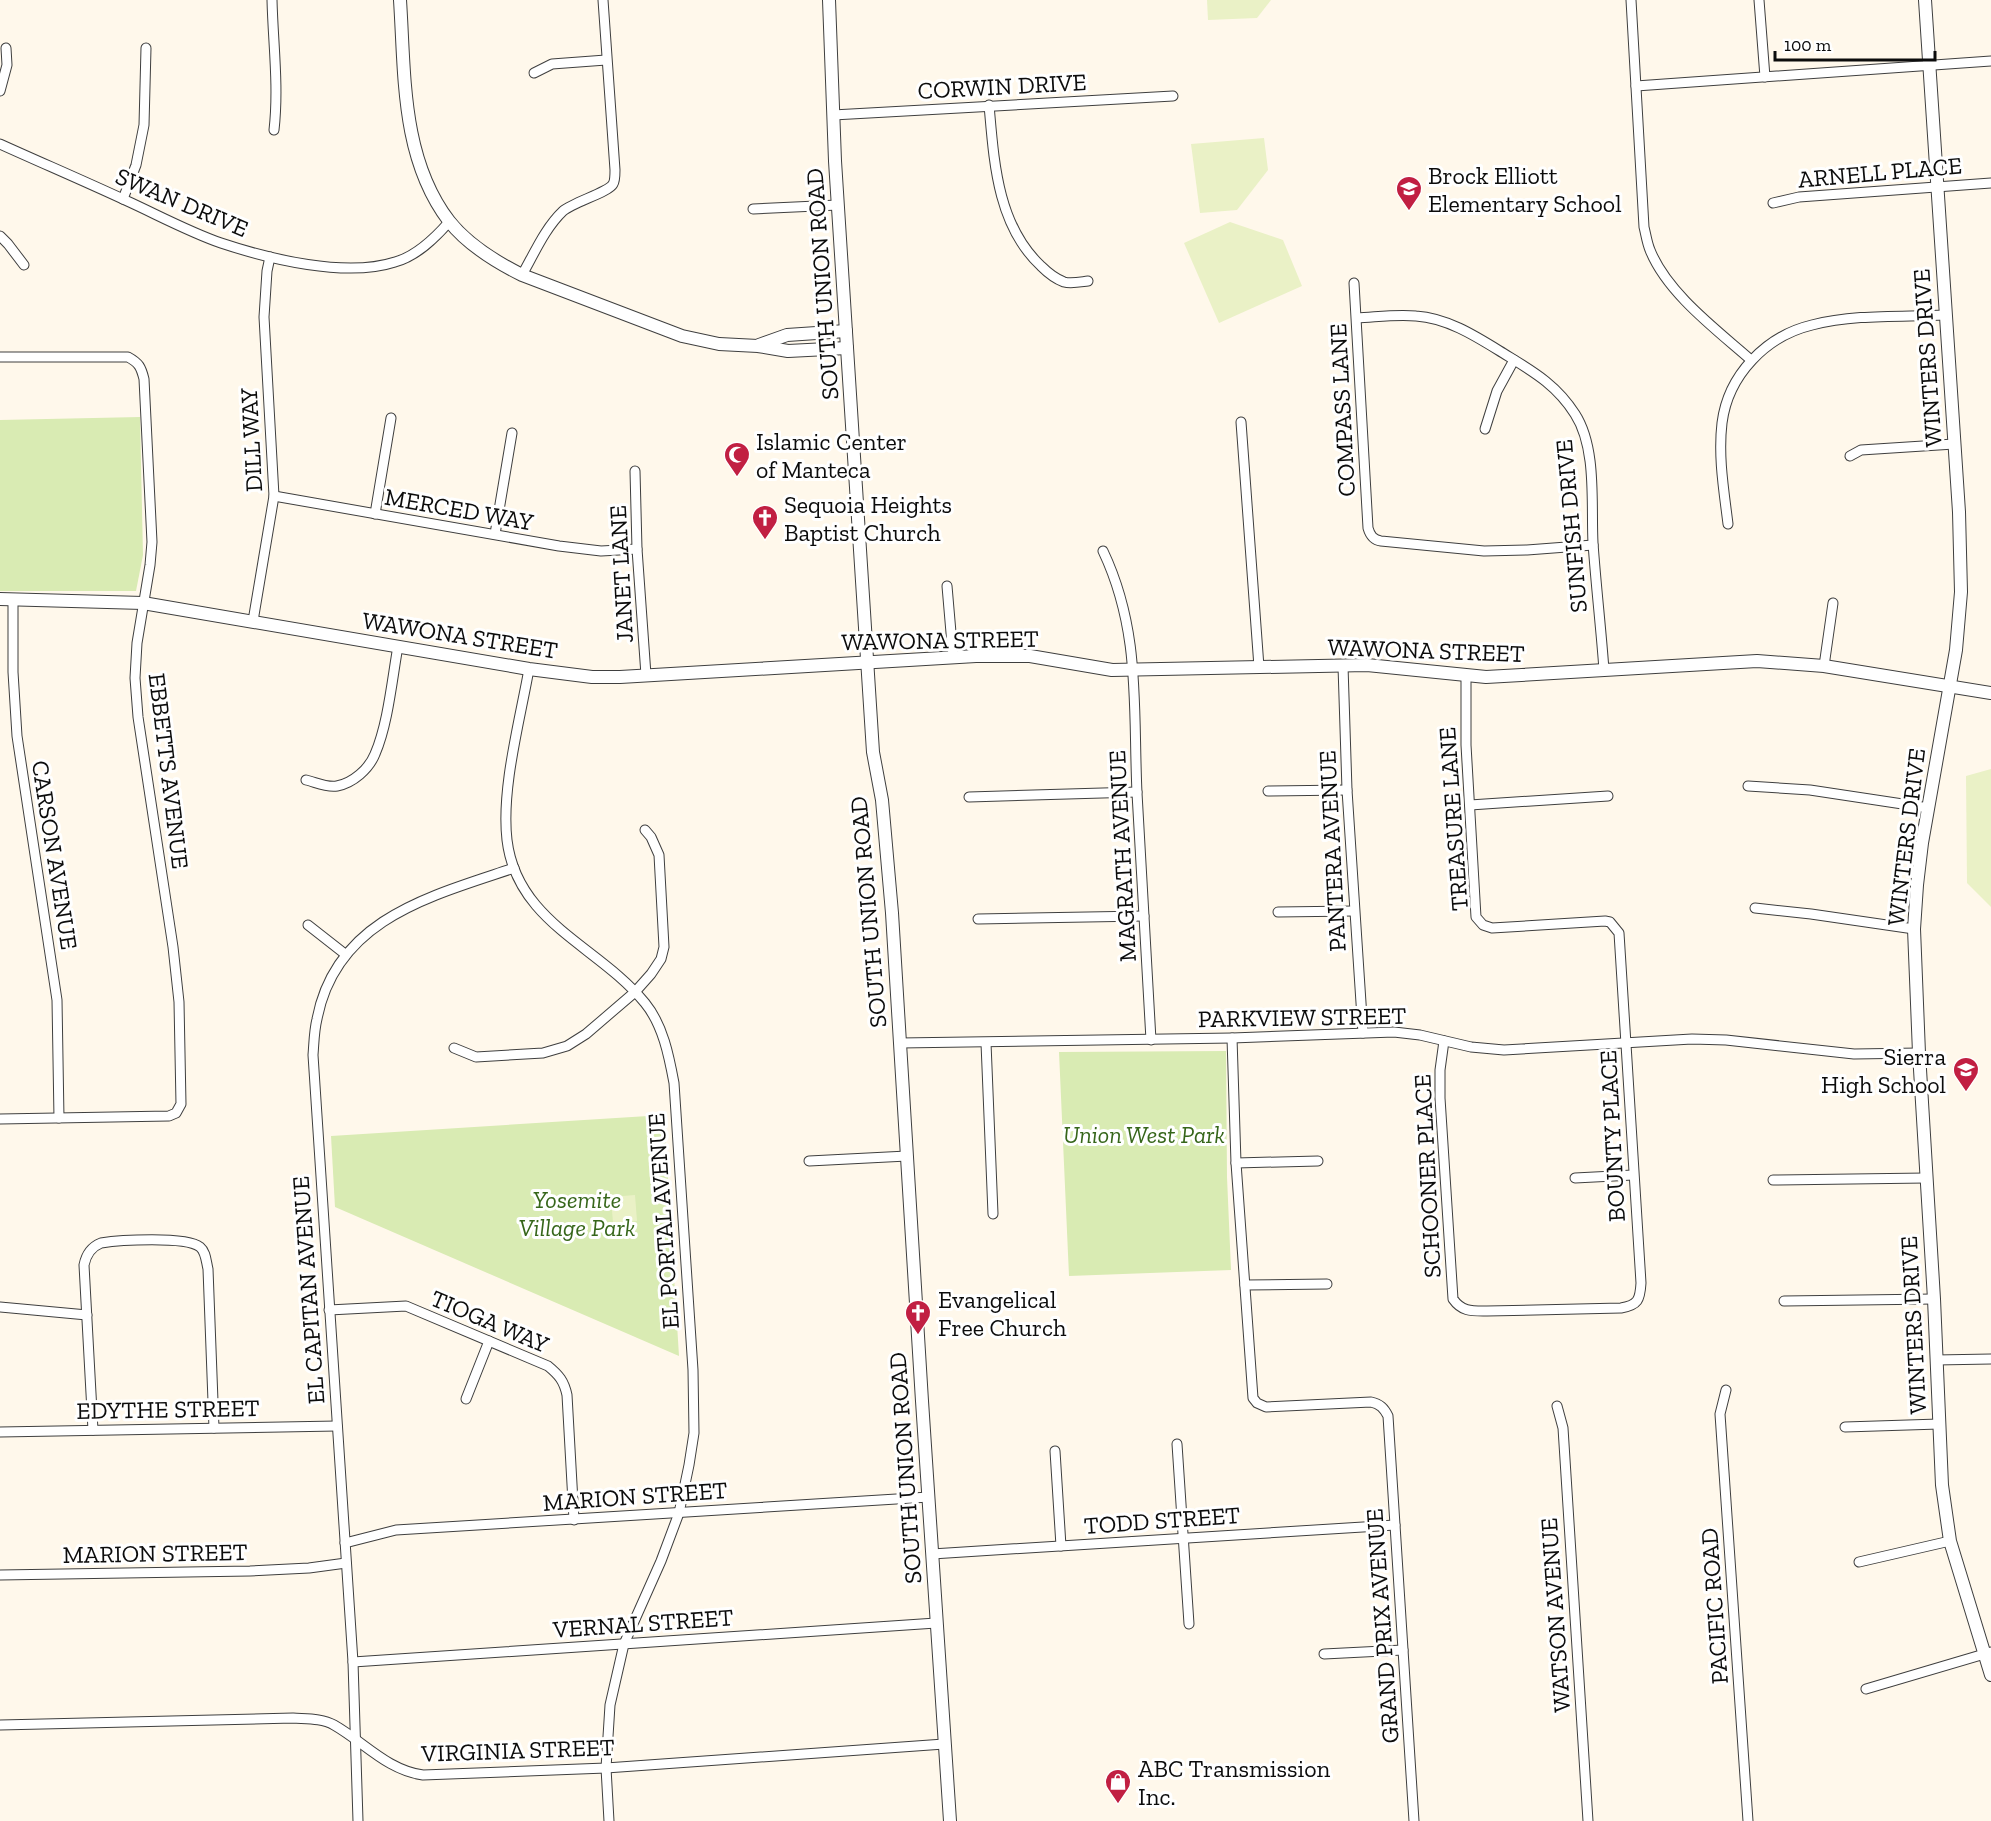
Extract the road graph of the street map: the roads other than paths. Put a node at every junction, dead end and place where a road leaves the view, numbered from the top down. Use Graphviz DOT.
graph roads {
  1 [pos="272,0"];
  2 [pos="400,0"];
  3 [pos="603,0"];
  4 [pos="829,0"];
  5 [pos="1631,0"];
  6 [pos="1759,0"];
  7 [pos="1925,0"];
  8 [pos="6,48"];
  9 [pos="146,48"];
  10 [pos="606,60"];
  11 [pos="1991,61"];
  12 [pos="1929,66"];
  13 [pos="534,73"];
  14 [pos="1765,76"];
  15 [pos="1636,86"];
  16 [pos="0,91"];
  17 [pos="1173,96"];
  18 [pos="989,105"];
  19 [pos="833,115"];
  20 [pos="274,129"];
  21 [pos="0,144"];
  22 [pos="1991,183"];
  23 [pos="1938,186"];
  24 [pos="123,199"];
  25 [pos="1773,203"];
  26 [pos="838,205"];
  27 [pos="753,209"];
  28 [pos="449,222"];
  29 [pos="0,237"];
  30 [pos="270,256"];
  31 [pos="24,265"];
  32 [pos="522,275"];
  33 [pos="1088,281"];
  34 [pos="1354,283"];
  35 [pos="1945,315"];
  36 [pos="1357,318"];
  37 [pos="846,331"];
  38 [pos="758,346"];
  39 [pos="847,348"];
  40 [pos="0,357"];
  41 [pos="1514,360"];
  42 [pos="1751,360"];
  43 [pos="391,418"];
  44 [pos="1241,422"];
  45 [pos="1485,429"];
  46 [pos="512,433"];
  47 [pos="1954,444"];
  48 [pos="1850,456"];
  49 [pos="635,471"];
  50 [pos="274,496"];
  51 [pos="375,514"];
  52 [pos="1728,524"];
  53 [pos="495,534"];
  54 [pos="1593,545"];
  55 [pos="637,549"];
  56 [pos="1103,551"];
  57 [pos="947,586"];
  58 [pos="6,599"];
  59 [pos="143,603"];
  60 [pos="1833,603"];
  61 [pos="253,621"];
  62 [pos="398,646"];
  63 [pos="953,656"];
  64 [pos="868,661"];
  65 [pos="1343,666"];
  66 [pos="1824,666"];
  67 [pos="1259,667"];
  68 [pos="529,669"];
  69 [pos="1133,670"];
  70 [pos="1604,670"];
  71 [pos="646,675"];
  72 [pos="1466,676"];
  73 [pos="1949,686"];
  74 [pos="1991,693"];
  75 [pos="306,780"];
  76 [pos="1748,786"];
  77 [pos="1347,790"];
  78 [pos="1268,791"];
  79 [pos="1137,792"];
  80 [pos="1608,796"];
  81 [pos="969,797"];
  82 [pos="1470,805"];
  83 [pos="1929,808"];
  84 [pos="645,830"];
  85 [pos="514,867"];
  86 [pos="1755,908"];
  87 [pos="1354,911"];
  88 [pos="1278,912"];
  89 [pos="1144,916"];
  90 [pos="978,919"];
  91 [pos="308,926"];
  92 [pos="1914,929"];
  93 [pos="1620,941"];
  94 [pos="345,954"];
  95 [pos="635,992"];
  96 [pos="1363,1033"];
  97 [pos="1232,1038"];
  98 [pos="1151,1040"];
  99 [pos="1444,1041"];
  100 [pos="986,1043"];
  101 [pos="1626,1043"];
  102 [pos="900,1044"];
  103 [pos="454,1048"];
  104 [pos="1918,1053"];
  105 [pos="59,1118"];
  106 [pos="0,1119"];
  107 [pos="907,1156"];
  108 [pos="809,1161"];
  109 [pos="1318,1161"];
  110 [pos="1236,1163"];
  111 [pos="1633,1175"];
  112 [pos="1575,1178"];
  113 [pos="1926,1178"];
  114 [pos="1773,1180"];
  115 [pos="993,1214"];
  116 [pos="1327,1284"];
  117 [pos="1245,1285"];
  118 [pos="1934,1299"];
  119 [pos="1784,1301"];
  120 [pos="0,1307"];
  121 [pos="1612,1308"];
  122 [pos="329,1310"];
  123 [pos="87,1315"];
  124 [pos="489,1341"];
  125 [pos="1991,1359"];
  126 [pos="1936,1360"];
  127 [pos="1726,1390"];
  128 [pos="466,1399"];
  129 [pos="1557,1406"];
  130 [pos="1939,1424"];
  131 [pos="337,1426"];
  132 [pos="1845,1427"];
  133 [pos="214,1428"];
  134 [pos="93,1430"];
  135 [pos="0,1432"];
  136 [pos="1177,1444"];
  137 [pos="1055,1451"];
  138 [pos="929,1497"];
  139 [pos="679,1513"];
  140 [pos="574,1520"];
  141 [pos="1395,1525"];
  142 [pos="1183,1537"];
  143 [pos="1950,1541"];
  144 [pos="345,1542"];
  145 [pos="1061,1546"];
  146 [pos="932,1554"];
  147 [pos="1859,1562"];
  148 [pos="346,1563"];
  149 [pos="0,1575"];
  150 [pos="936,1623"];
  151 [pos="1189,1624"];
  152 [pos="624,1644"];
  153 [pos="1403,1650"];
  154 [pos="1988,1653"];
  155 [pos="1324,1654"];
  156 [pos="353,1662"];
  157 [pos="1991,1675"];
  158 [pos="1866,1689"];
  159 [pos="0,1725"];
  160 [pos="354,1740"];
  161 [pos="944,1744"];
  162 [pos="606,1767"];
  163 [pos="358,1821"];
  164 [pos="609,1821"];
  165 [pos="950,1821"];
  166 [pos="1413,1821"];
  167 [pos="1588,1821"];
  168 [pos="1748,1821"];
  1 -- 20 [label="street"];
  2 -- 28 [label="street"];
  3 -- 10 [label="street"];
  4 -- 19 [label="street, SOUTH UNION ROAD"];
  5 -- 15 [label="street"];
  6 -- 14 [label="street"];
  7 -- 12 [label="street, WINTERS DRIVE"];
  8 -- 16 [label="street"];
  9 -- 24 [label="street"];
  10 -- 13 [label="street"];
  10 -- 32 [label="street"];
  11 -- 12 [label="street"];
  12 -- 14 [label="street"];
  12 -- 23 [label="street, WINTERS DRIVE"];
  14 -- 15 [label="street"];
  15 -- 42 [label="street"];
  17 -- 18 [label="street, CORWIN DRIVE"];
  18 -- 19 [label="street, CORWIN DRIVE"];
  18 -- 33 [label="street"];
  19 -- 26 [label="street, SOUTH UNION ROAD"];
  21 -- 24 [label="street, SWAN DRIVE"];
  22 -- 23 [label="street, ARNELL PLACE"];
  23 -- 25 [label="street, ARNELL PLACE"];
  23 -- 35 [label="street, WINTERS DRIVE"];
  24 -- 30 [label="street, SWAN DRIVE"];
  26 -- 27 [label="street"];
  26 -- 37 [label="street, SOUTH UNION ROAD"];
  28 -- 30 [label="street, SWAN DRIVE"];
  28 -- 32 [label="street"];
  29 -- 31 [label="street"];
  30 -- 50 [label="street, DILL WAY"];
  32 -- 38 [label="street"];
  34 -- 36 [label="street, COMPASS LANE"];
  35 -- 42 [label="street"];
  35 -- 47 [label="street, WINTERS DRIVE"];
  36 -- 41 [label="street, SUNFISH DRIVE"];
  36 -- 54 [label="street, COMPASS LANE"];
  37 -- 38 [label="street"];
  37 -- 39 [label="street, SOUTH UNION ROAD"];
  38 -- 39 [label="street"];
  39 -- 64 [label="street, SOUTH UNION ROAD"];
  40 -- 59 [label="street, EBBETTS AVENUE"];
  41 -- 45 [label="street"];
  41 -- 54 [label="street, SUNFISH DRIVE"];
  42 -- 52 [label="street"];
  43 -- 51 [label="street"];
  44 -- 67 [label="street"];
  46 -- 53 [label="street"];
  47 -- 48 [label="street"];
  47 -- 73 [label="street, WINTERS DRIVE"];
  49 -- 55 [label="street, JANET LANE"];
  50 -- 51 [label="street, MERCED WAY"];
  50 -- 61 [label="street, DILL WAY"];
  51 -- 53 [label="street, MERCED WAY"];
  53 -- 55 [label="street, MERCED WAY"];
  54 -- 70 [label="street, SUNFISH DRIVE"];
  55 -- 71 [label="street, JANET LANE"];
  56 -- 69 [label="street, MAGRATH AVENUE"];
  57 -- 63 [label="street"];
  58 -- 59 [label="street, WAWONA STREET"];
  58 -- 105 [label="street, CARSON AVENUE"];
  59 -- 61 [label="street, WAWONA STREET"];
  59 -- 105 [label="street, EBBETTS AVENUE"];
  60 -- 66 [label="street"];
  61 -- 62 [label="street, WAWONA STREET"];
  62 -- 68 [label="street, WAWONA STREET"];
  62 -- 75 [label="street"];
  63 -- 64 [label="street, WAWONA STREET"];
  63 -- 69 [label="street, WAWONA STREET"];
  64 -- 71 [label="street, WAWONA STREET"];
  64 -- 102 [label="street, SOUTH UNION ROAD"];
  65 -- 67 [label="street, WAWONA STREET"];
  65 -- 72 [label="street, WAWONA STREET"];
  65 -- 77 [label="street, PANTERA AVENUE"];
  66 -- 70 [label="street, WAWONA STREET"];
  66 -- 73 [label="street, WAWONA STREET"];
  67 -- 69 [label="street, WAWONA STREET"];
  68 -- 71 [label="street, WAWONA STREET"];
  68 -- 85 [label="street, EL PORTAL AVENUE"];
  69 -- 79 [label="street, MAGRATH AVENUE"];
  70 -- 72 [label="street, WAWONA STREET"];
  72 -- 82 [label="street, TREASURE LANE"];
  73 -- 74 [label="street, WAWONA STREET"];
  73 -- 83 [label="street, WINTERS DRIVE"];
  76 -- 83 [label="street"];
  77 -- 78 [label="street"];
  77 -- 87 [label="street, PANTERA AVENUE"];
  79 -- 81 [label="street"];
  79 -- 89 [label="street, MAGRATH AVENUE"];
  80 -- 82 [label="street"];
  82 -- 93 [label="street, TREASURE LANE"];
  83 -- 92 [label="street, WINTERS DRIVE"];
  84 -- 95 [label="street"];
  85 -- 94 [label="street, EL CAPITAN AVENUE"];
  85 -- 95 [label="street, EL PORTAL AVENUE"];
  86 -- 92 [label="street"];
  87 -- 88 [label="street"];
  87 -- 96 [label="street, PANTERA AVENUE"];
  89 -- 90 [label="street"];
  89 -- 98 [label="street, MAGRATH AVENUE"];
  91 -- 94 [label="street"];
  92 -- 104 [label="street, WINTERS DRIVE"];
  93 -- 101 [label="street, BOUNTY PLACE"];
  94 -- 122 [label="street, EL CAPITAN AVENUE"];
  95 -- 103 [label="street"];
  95 -- 139 [label="street, EL PORTAL AVENUE"];
  96 -- 97 [label="street, PARKVIEW STREET"];
  96 -- 99 [label="street, PARKVIEW STREET"];
  97 -- 98 [label="street, PARKVIEW STREET"];
  97 -- 110 [label="street"];
  98 -- 100 [label="street, PARKVIEW STREET"];
  99 -- 101 [label="street, PARKVIEW STREET"];
  99 -- 121 [label="street, SCHOONER PLACE"];
  100 -- 102 [label="street, PARKVIEW STREET"];
  100 -- 115 [label="street"];
  101 -- 104 [label="street, PARKVIEW STREET"];
  101 -- 111 [label="street, BOUNTY PLACE"];
  102 -- 107 [label="street, SOUTH UNION ROAD"];
  104 -- 113 [label="street, WINTERS DRIVE"];
  105 -- 106 [label="street"];
  107 -- 108 [label="street"];
  107 -- 138 [label="street, SOUTH UNION ROAD"];
  109 -- 110 [label="street"];
  110 -- 117 [label="street"];
  111 -- 112 [label="street"];
  111 -- 121 [label="street, BOUNTY PLACE"];
  113 -- 114 [label="street"];
  113 -- 118 [label="street, WINTERS DRIVE"];
  116 -- 117 [label="street"];
  117 -- 141 [label="street, GRAND PRIX AVENUE"];
  118 -- 119 [label="street"];
  118 -- 126 [label="street, WINTERS DRIVE"];
  120 -- 123 [label="street"];
  122 -- 124 [label="street, TIOGA WAY"];
  122 -- 131 [label="street, EL CAPITAN AVENUE"];
  123 -- 133 [label="street"];
  123 -- 134 [label="street"];
  124 -- 128 [label="street"];
  124 -- 140 [label="street, TIOGA WAY"];
  125 -- 126 [label="street"];
  126 -- 130 [label="street, WINTERS DRIVE"];
  127 -- 168 [label="street, PACIFIC ROAD"];
  129 -- 167 [label="street, WATSON AVENUE"];
  130 -- 132 [label="street"];
  130 -- 143 [label="street, WINTERS DRIVE"];
  131 -- 133 [label="street, EDYTHE STREET"];
  131 -- 144 [label="street, EL CAPITAN AVENUE"];
  133 -- 134 [label="street, EDYTHE STREET"];
  134 -- 135 [label="street, EDYTHE STREET"];
  136 -- 142 [label="street"];
  137 -- 145 [label="street"];
  138 -- 139 [label="street, MARION STREET"];
  138 -- 146 [label="street, SOUTH UNION ROAD"];
  139 -- 140 [label="street, MARION STREET"];
  139 -- 152 [label="street, EL PORTAL AVENUE"];
  140 -- 144 [label="street, MARION STREET"];
  141 -- 142 [label="street, TODD STREET"];
  141 -- 153 [label="street, GRAND PRIX AVENUE"];
  142 -- 145 [label="street, TODD STREET"];
  142 -- 151 [label="street"];
  143 -- 147 [label="street"];
  143 -- 154 [label="street, WINTERS DRIVE"];
  144 -- 148 [label="street, EL CAPITAN AVENUE"];
  145 -- 146 [label="street, TODD STREET"];
  146 -- 150 [label="street, SOUTH UNION ROAD"];
  148 -- 149 [label="street, MARION STREET"];
  148 -- 156 [label="street, EL CAPITAN AVENUE"];
  150 -- 152 [label="street, VERNAL STREET"];
  150 -- 161 [label="street, SOUTH UNION ROAD"];
  152 -- 156 [label="street, VERNAL STREET"];
  152 -- 162 [label="street, EL PORTAL AVENUE"];
  153 -- 155 [label="street"];
  153 -- 166 [label="street, GRAND PRIX AVENUE"];
  154 -- 157 [label="street, WINTERS DRIVE"];
  154 -- 158 [label="street"];
  156 -- 160 [label="street, EL CAPITAN AVENUE"];
  159 -- 160 [label="street, VIRGINIA STREET"];
  160 -- 162 [label="street, VIRGINIA STREET"];
  160 -- 163 [label="street, EL CAPITAN AVENUE"];
  161 -- 162 [label="street, VIRGINIA STREET"];
  161 -- 165 [label="street, SOUTH UNION ROAD"];
  162 -- 164 [label="street, EL PORTAL AVENUE"];
}
